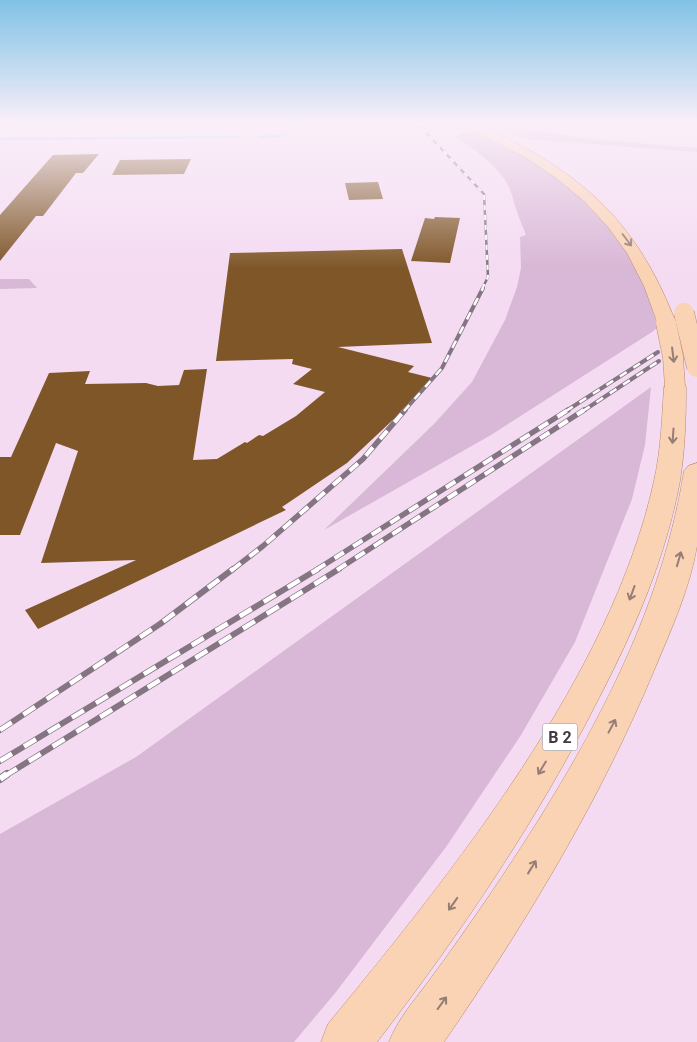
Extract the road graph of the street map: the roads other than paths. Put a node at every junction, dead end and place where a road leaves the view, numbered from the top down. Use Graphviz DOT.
graph roads {
  1 [pos="554,171"];
  2 [pos="567,171"];
  3 [pos="641,237"];
  4 [pos="681,305"];
  5 [pos="686,377"];
  6 [pos="697,471"];
  7 [pos="346,1042"];
  8 [pos="414,1042"];
  1 -- 5 [label="main road, B 2, one-way, bridge"];
  2 -- 3 [label="main road"];
  4 -- 5 [label="main road, B 2, bridge"];
  5 -- 7 [label="main road, B 2, one-way"];
  8 -- 6 [label="main road, B 2, one-way"];
}
